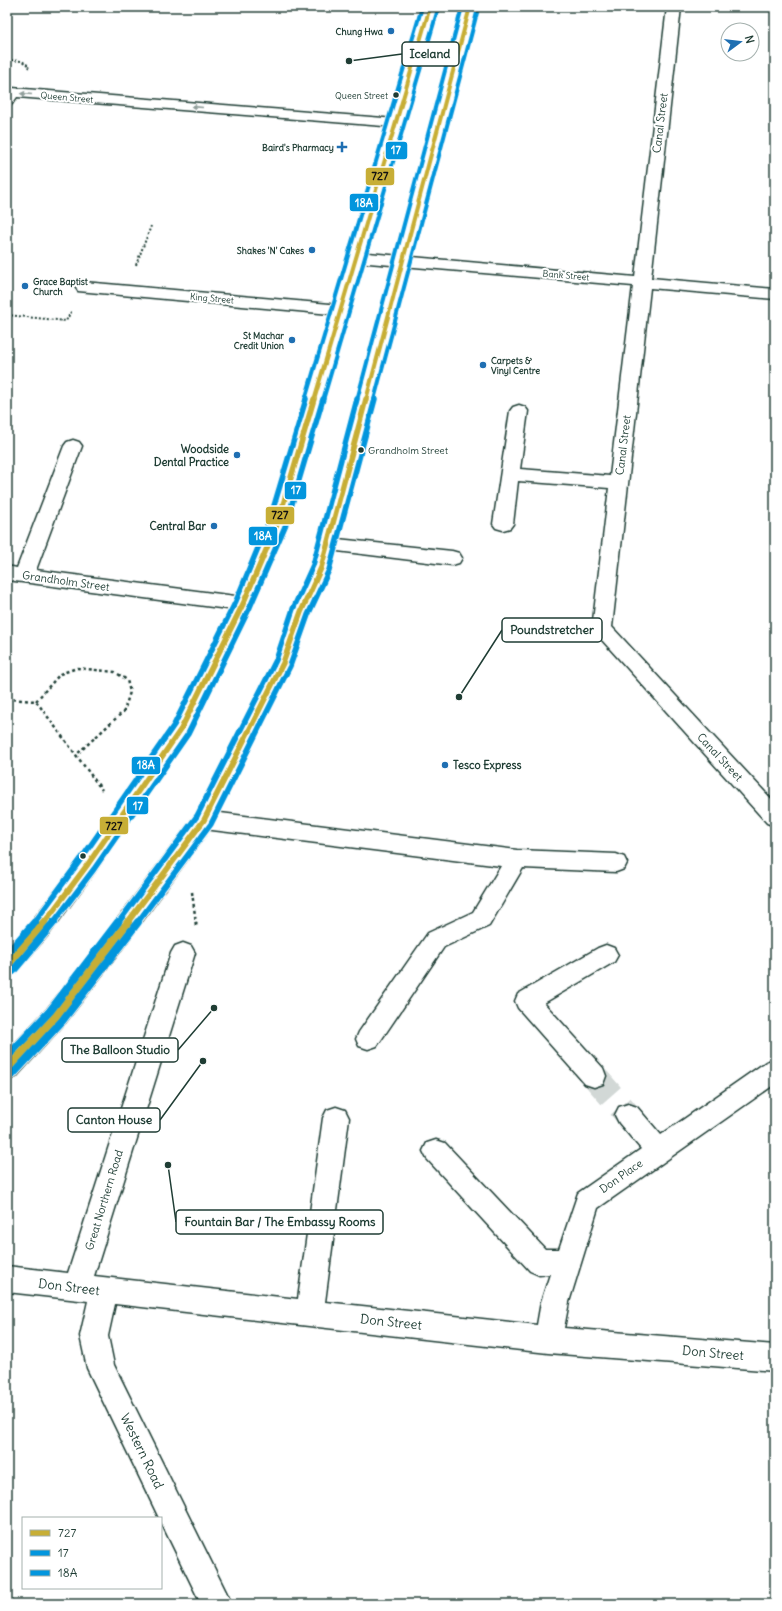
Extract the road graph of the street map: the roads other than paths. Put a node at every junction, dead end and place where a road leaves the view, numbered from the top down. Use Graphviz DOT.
graph roads {
  1 [pos="430,7"];
  2 [pos="470,7"];
  3 [pos="674,7"];
  4 [pos="7,101"];
  5 [pos="396,123"];
  6 [pos="357,257"];
  7 [pos="403,261"];
  8 [pos="642,282"];
  9 [pos="84,287"];
  10 [pos="775,294"];
  11 [pos="341,310"];
  12 [pos="519,411"];
  13 [pos="73,446"];
  14 [pos="510,474"];
  15 [pos="618,483"];
  16 [pos="502,524"];
  17 [pos="328,544"];
  18 [pos="452,558"];
  19 [pos="15,574"];
  20 [pos="244,604"];
  21 [pos="775,817"];
  22 [pos="204,820"];
  23 [pos="517,860"];
  24 [pos="616,863"];
  25 [pos="183,953"];
  26 [pos="606,954"];
  27 [pos="7,966"];
  28 [pos="368,1039"];
  29 [pos="7,1069"];
  30 [pos="775,1070"];
  31 [pos="594,1076"];
  32 [pos="628,1115"];
  33 [pos="336,1118"];
  34 [pos="659,1150"];
  35 [pos="436,1151"];
  36 [pos="568,1261"];
  37 [pos="7,1279"];
  38 [pos="76,1288"];
  39 [pos="104,1291"];
  40 [pos="310,1314"];
  41 [pos="548,1340"];
  42 [pos="775,1358"];
  43 [pos="217,1604"];
  1 -- 5 [label="street"];
  2 -- 7 [label="street"];
  3 -- 8 [label="street, Canal Street"];
  5 -- 4 [label="street, Queen Street, one-way"];
  5 -- 6 [label="street"];
  6 -- 7 [label="street, Bank Street"];
  6 -- 11 [label="street"];
  7 -- 8 [label="street, Bank Street"];
  7 -- 17 [label="street"];
  8 -- 10 [label="street, Bank Street"];
  8 -- 15 [label="street, Canal Street"];
  9 -- 11 [label="street, King Street"];
  11 -- 20 [label="street"];
  12 -- 14 [label="street"];
  13 -- 19 [label="street"];
  14 -- 15 [label="street"];
  14 -- 16 [label="street"];
  15 -- 21 [label="street, Canal Street"];
  17 -- 18 [label="street"];
  17 -- 22 [label="street"];
  19 -- 20 [label="street, Grandholm Street"];
  20 -- 27 [label="street"];
  22 -- 23 [label="street"];
  22 -- 29 [label="street"];
  23 -- 24 [label="street"];
  23 -- 28 [label="street"];
  25 -- 38 [label="street, Great Northern Road"];
  26 -- 31 [label="street"];
  30 -- 34 [label="street, Don Place"];
  32 -- 34 [label="street"];
  33 -- 40 [label="street"];
  34 -- 36 [label="street, Don Place"];
  35 -- 36 [label="street"];
  36 -- 41 [label="street, Don Place"];
  37 -- 38 [label="street, Don Street"];
  38 -- 39 [label="street, Don Street"];
  39 -- 40 [label="street, Don Street"];
  39 -- 43 [label="street, Western Road"];
  40 -- 41 [label="street, Don Street"];
  41 -- 42 [label="street, Don Street"];
}
